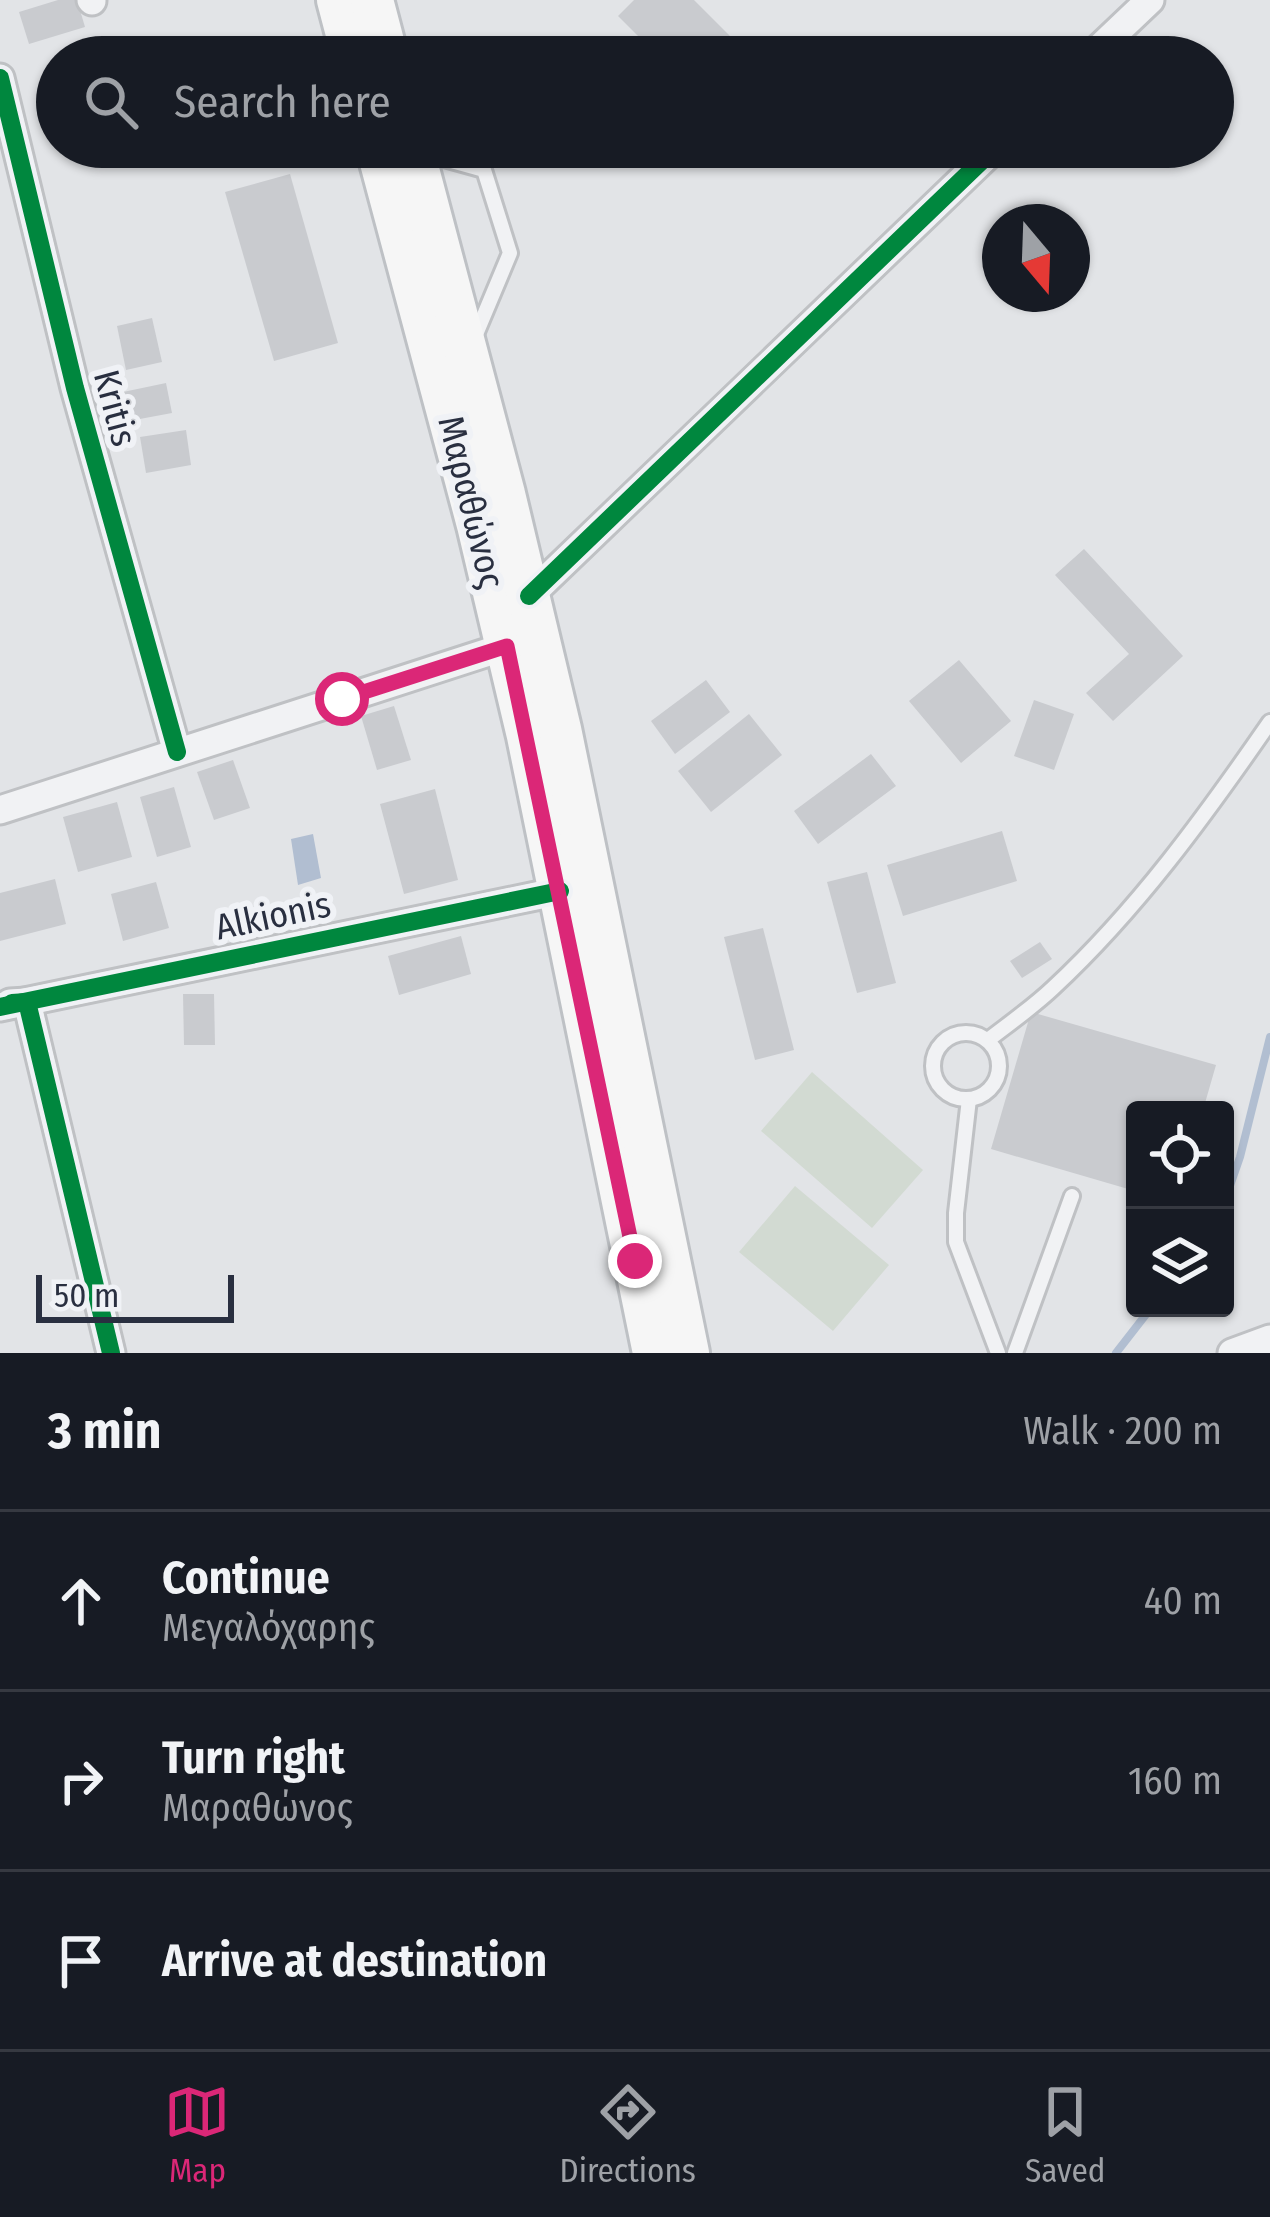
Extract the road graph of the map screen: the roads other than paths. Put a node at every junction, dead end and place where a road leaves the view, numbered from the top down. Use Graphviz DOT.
graph roads {
  1 [pos="338,0"];
  2 [pos="372,0"];
  3 [pos="1150,0"];
  4 [pos="347,36"];
  5 [pos="381,36"];
  6 [pos="1112,36"];
  7 [pos="0,78"];
  8 [pos="404,168"];
  9 [pos="406,168"];
  10 [pos="476,168"];
  11 [pos="974,168"];
  12 [pos="467,355"];
  13 [pos="529,596"];
  14 [pos="507,646"];
  15 [pos="1270,722"];
  16 [pos="177,752"];
  17 [pos="0,810"];
  18 [pos="560,891"];
  19 [pos="9,1004"];
  20 [pos="988,1040"];
  21 [pos="969,1099"];
  22 [pos="1072,1196"];
  23 [pos="1270,1339"];
  24 [pos="111,1353"];
  25 [pos="654,1353"];
  26 [pos="688,1353"];
  27 [pos="998,1353"];
  28 [pos="1015,1353"];
  29 [pos="1232,1353"];
  1 -- 4 [label="main road"];
  2 -- 5 [label="main road"];
  3 -- 6 [label="street"];
  7 -- 16 [label="street, Kritis"];
  8 -- 14 [label="main road, Μαραθώνος"];
  9 -- 12 [label="main road, Μαραθώνος"];
  10 -- 12 [label="lane"];
  11 -- 13 [label="street"];
  12 -- 13 [label="main road, Μαραθώνος"];
  13 -- 26 [label="main road, Μαραθώνος"];
  14 -- 16 [label="street"];
  14 -- 18 [label="main road, Μαραθώνος"];
  15 -- 20 [label="lane"];
  16 -- 17 [label="street"];
  18 -- 19 [label="street, Alkionis"];
  18 -- 25 [label="main road, Μαραθώνος"];
  19 -- 24 [label="street"];
  20 -- 21 [label="lane"];
  20 -- 21 [label="lane"];
  21 -- 27 [label="lane"];
  22 -- 28 [label="lane"];
  23 -- 29 [label="street"];
}
